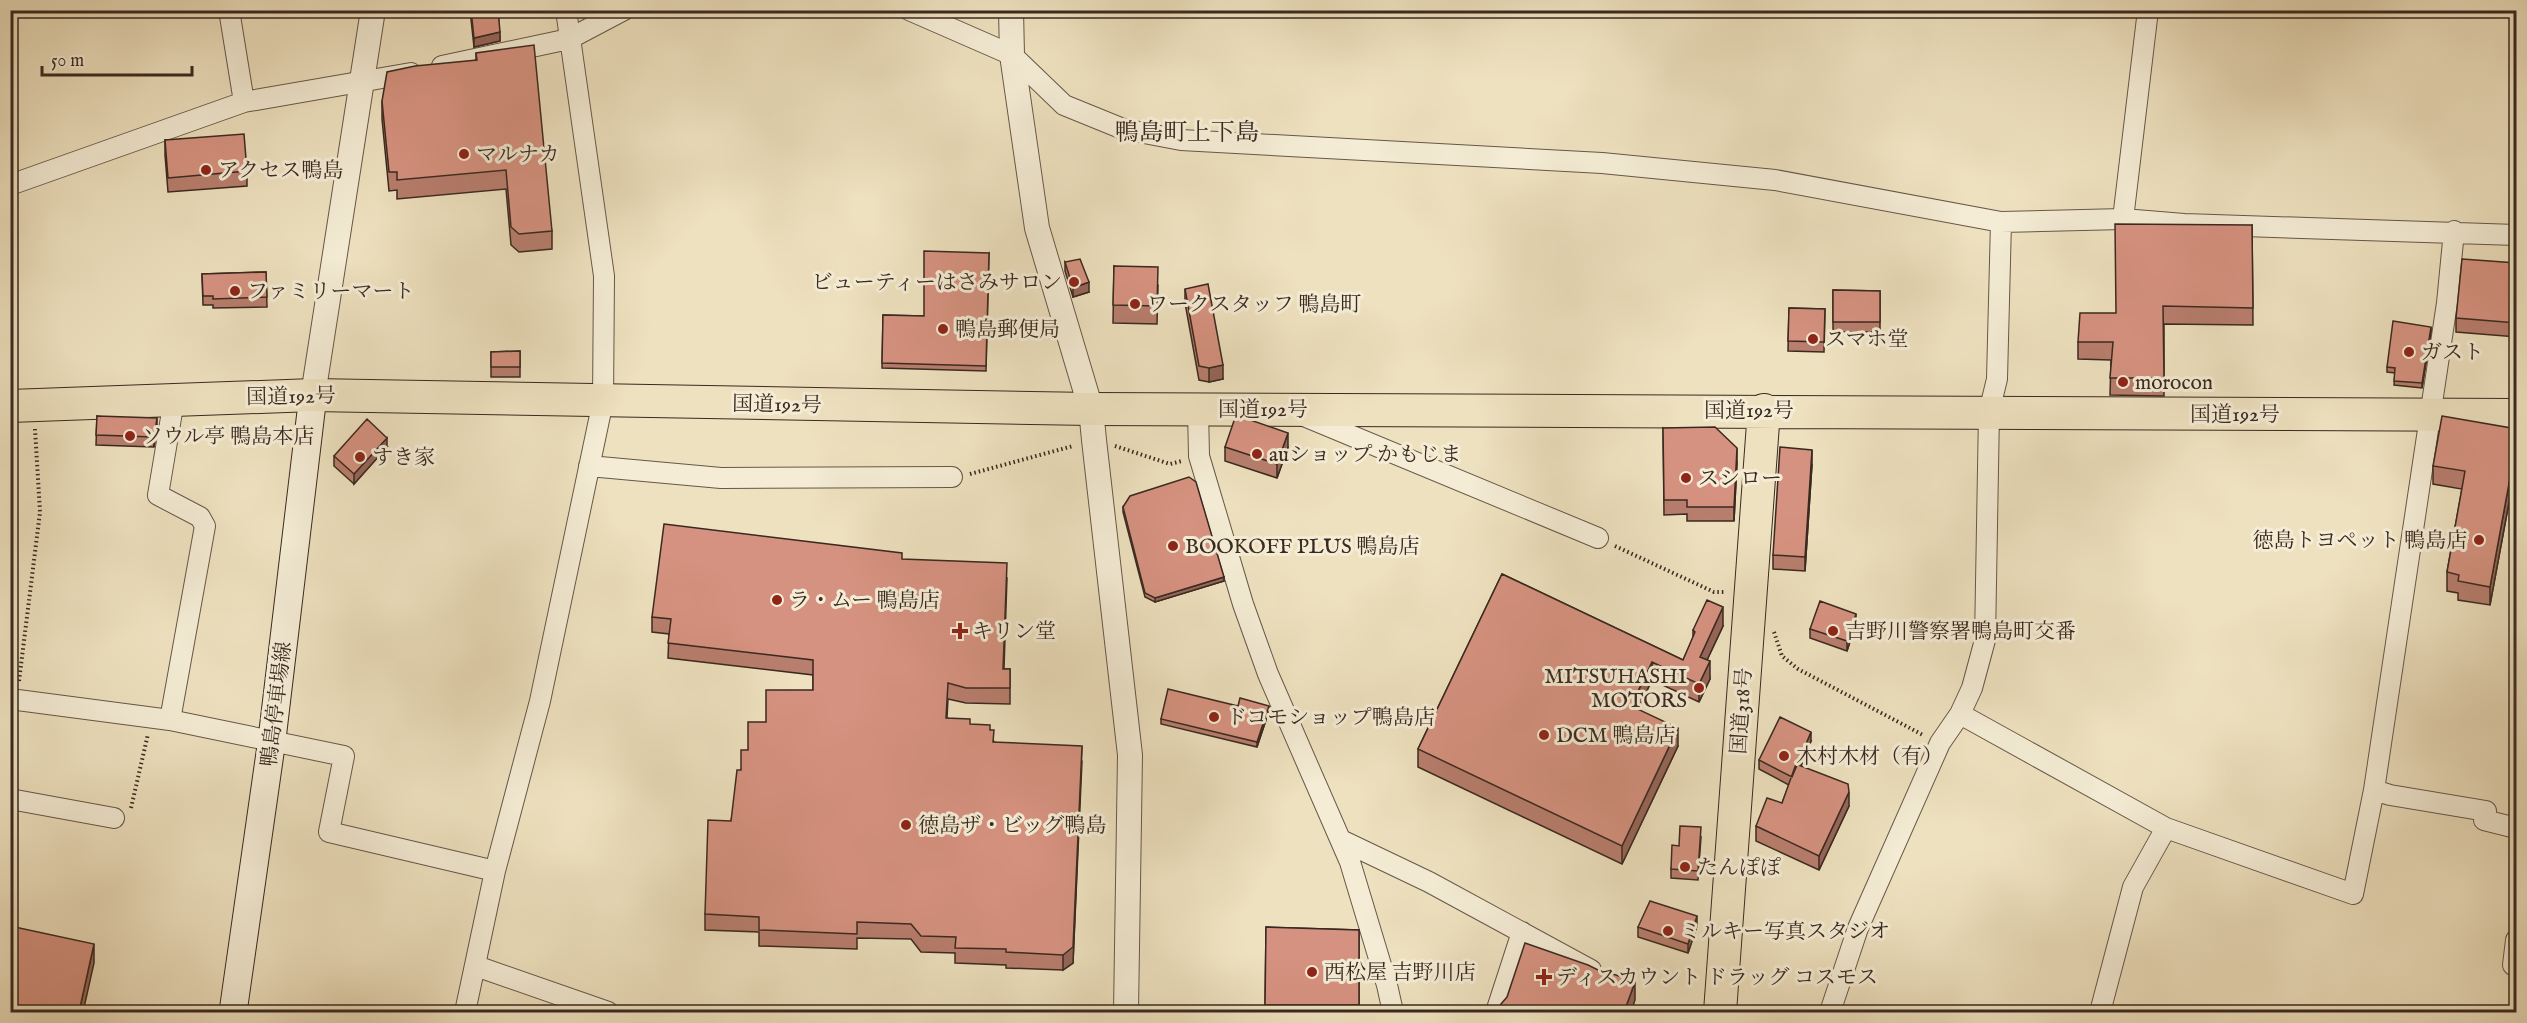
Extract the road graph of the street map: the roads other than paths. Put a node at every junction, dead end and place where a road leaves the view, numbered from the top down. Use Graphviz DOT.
graph roads {
  1 [pos="229,10"];
  2 [pos="373,10"];
  3 [pos="566,10"];
  4 [pos="624,10"];
  5 [pos="909,10"];
  6 [pos="1011,10"];
  7 [pos="2148,10"];
  8 [pos="569,39"];
  9 [pos="1012,55"];
  10 [pos="361,83"];
  11 [pos="244,102"];
  12 [pos="10,186"];
  13 [pos="2123,219"];
  14 [pos="2001,222"];
  15 [pos="2454,231"];
  16 [pos="2517,235"];
  17 [pos="313,395"];
  18 [pos="174,400"];
  19 [pos="603,400"];
  20 [pos="22,406"];
  21 [pos="1198,409"];
  22 [pos="1288,409"];
  23 [pos="1764,410"];
  24 [pos="1989,412"];
  25 [pos="2430,415"];
  26 [pos="2517,415"];
  27 [pos="1093,424"];
  28 [pos="589,466"];
  29 [pos="952,477"];
  30 [pos="1598,538"];
  31 [pos="14,700"];
  32 [pos="1960,714"];
  33 [pos="161,718"];
  34 [pos="272,739"];
  35 [pos="2374,790"];
  36 [pos="10,799"];
  37 [pos="114,818"];
  38 [pos="2166,828"];
  39 [pos="2517,828"];
  40 [pos="1341,840"];
  41 [pos="495,871"];
  42 [pos="1522,932"];
  43 [pos="2517,940"];
  44 [pos="476,966"];
  45 [pos="2517,966"];
  46 [pos="1609,981"];
  47 [pos="233,1012"];
  48 [pos="465,1012"];
  49 [pos="608,1012"];
  50 [pos="1126,1012"];
  51 [pos="1393,1012"];
  52 [pos="1496,1012"];
  53 [pos="1720,1012"];
  54 [pos="1830,1012"];
  55 [pos="2100,1012"];
  1 -- 11 [label="street"];
  2 -- 10 [label="street"];
  3 -- 8 [label="street"];
  4 -- 8 [label="street"];
  5 -- 9 [label="street"];
  6 -- 9 [label="street"];
  7 -- 13 [label="street"];
  8 -- 10 [label="street"];
  8 -- 19 [label="street"];
  9 -- 14 [label="street"];
  9 -- 27 [label="street"];
  10 -- 11 [label="street"];
  10 -- 17 [label="street"];
  11 -- 12 [label="street"];
  13 -- 14 [label="street"];
  13 -- 15 [label="street"];
  14 -- 24 [label="street"];
  15 -- 16 [label="street"];
  15 -- 25 [label="street"];
  17 -- 18 [label="highway, 国道192号"];
  17 -- 19 [label="highway, 国道192号"];
  17 -- 34 [label="main road, 鴨島停車場線"];
  18 -- 20 [label="highway, 国道192号"];
  18 -- 33 [label="street"];
  19 -- 27 [label="highway, 国道192号"];
  19 -- 28 [label="street"];
  21 -- 22 [label="highway, 国道192号"];
  21 -- 27 [label="highway, 国道192号"];
  21 -- 40 [label="street"];
  22 -- 23 [label="highway, 国道192号"];
  22 -- 30 [label="street"];
  23 -- 24 [label="highway, 国道192号"];
  23 -- 53 [label="highway, 国道318号"];
  24 -- 25 [label="highway, 国道192号"];
  24 -- 32 [label="street"];
  25 -- 26 [label="highway, 国道192号"];
  25 -- 35 [label="street"];
  27 -- 50 [label="street"];
  28 -- 29 [label="street"];
  28 -- 41 [label="street"];
  31 -- 33 [label="street"];
  32 -- 38 [label="street"];
  32 -- 54 [label="street"];
  33 -- 34 [label="street"];
  34 -- 41 [label="street"];
  34 -- 47 [label="main road, 鴨島停車場線"];
  35 -- 38 [label="street"];
  35 -- 39 [label="street"];
  36 -- 37 [label="street"];
  38 -- 55 [label="street"];
  40 -- 42 [label="street"];
  40 -- 51 [label="street"];
  41 -- 44 [label="street"];
  42 -- 46 [label="street"];
  42 -- 52 [label="street"];
  43 -- 45 [label="street"];
  44 -- 48 [label="street"];
  44 -- 49 [label="street"];
}
